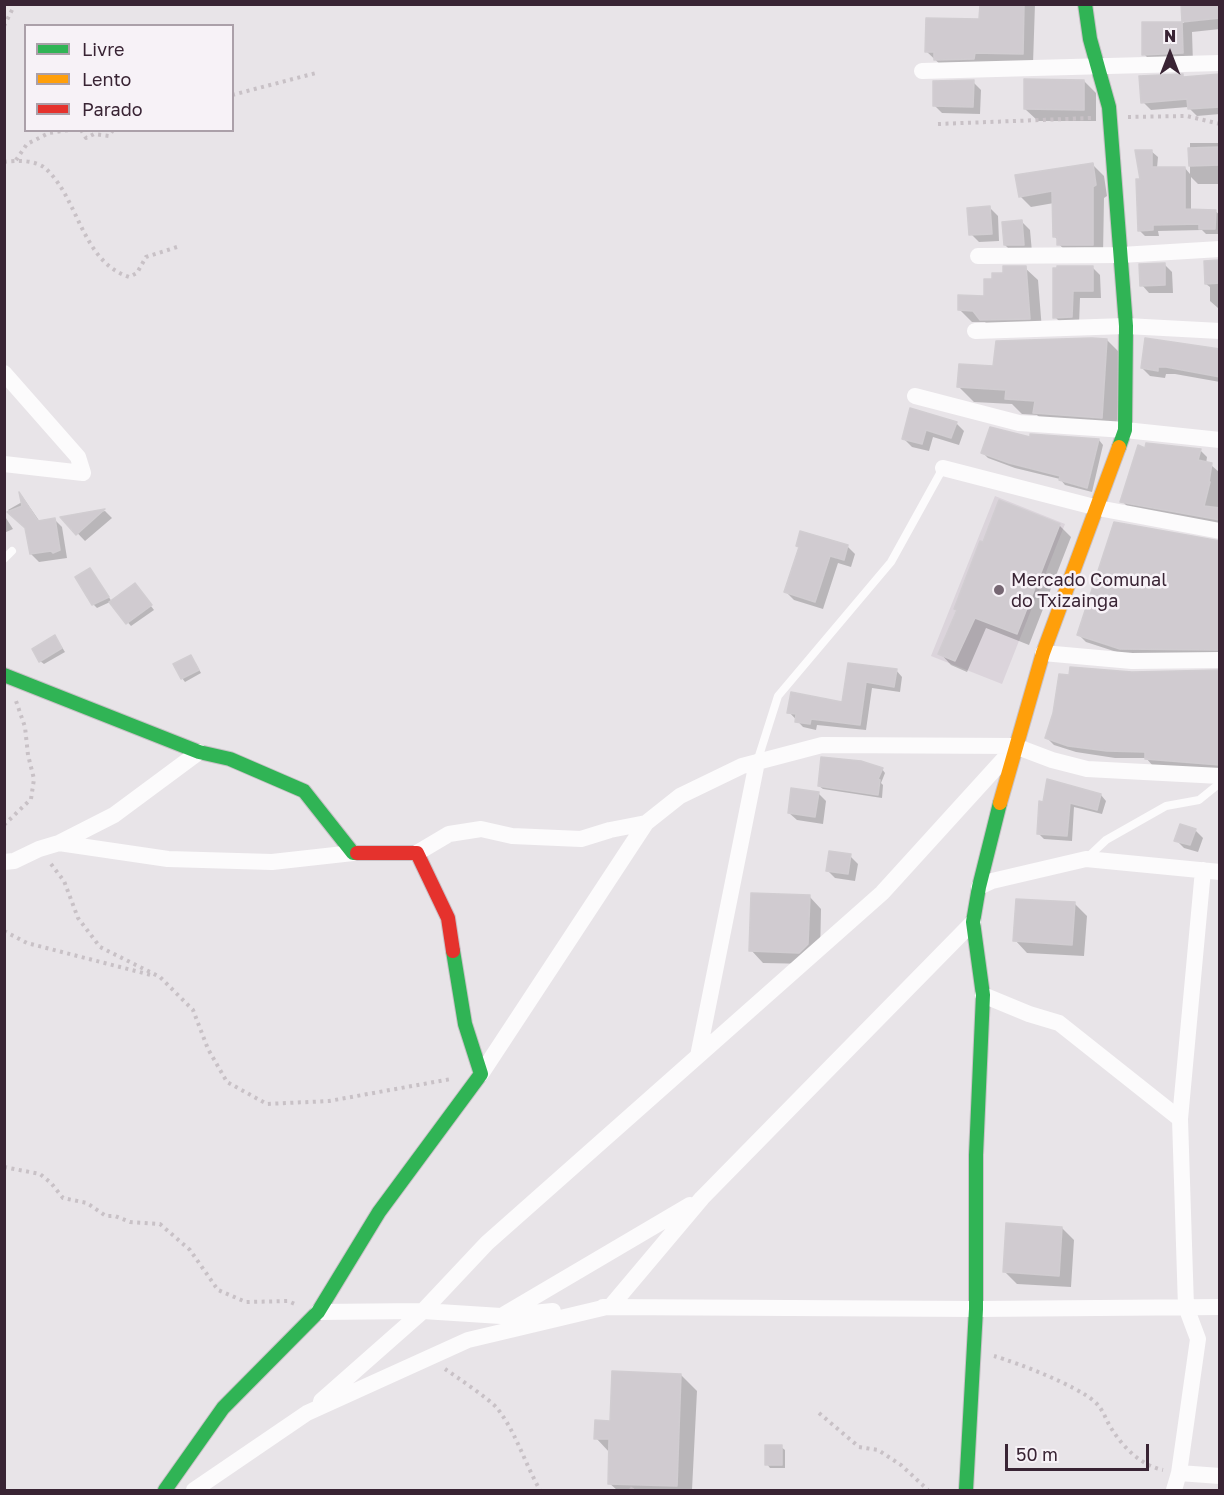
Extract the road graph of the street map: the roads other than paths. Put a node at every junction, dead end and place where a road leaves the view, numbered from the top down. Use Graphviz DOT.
graph roads {
  1 [pos="1084,4"];
  2 [pos="1220,63"];
  3 [pos="1098,67"];
  4 [pos="922,71"];
  5 [pos="1220,249"];
  6 [pos="1121,255"];
  7 [pos="978,256"];
  8 [pos="1126,326"];
  9 [pos="975,331"];
  10 [pos="1220,331"];
  11 [pos="4,373"];
  12 [pos="915,396"];
  13 [pos="1125,430"];
  14 [pos="1220,440"];
  15 [pos="4,464"];
  16 [pos="943,468"];
  17 [pos="1098,508"];
  18 [pos="1220,531"];
  19 [pos="12,551"];
  20 [pos="4,559"];
  21 [pos="1043,653"];
  22 [pos="1220,660"];
  23 [pos="6,675"];
  24 [pos="1015,746"];
  25 [pos="199,752"];
  26 [pos="757,762"];
  27 [pos="1220,776"];
  28 [pos="1220,783"];
  29 [pos="646,823"];
  30 [pos="59,843"];
  31 [pos="353,853"];
  32 [pos="417,853"];
  33 [pos="1086,859"];
  34 [pos="4,862"];
  35 [pos="1211,871"];
  36 [pos="979,887"];
  37 [pos="973,922"];
  38 [pos="983,995"];
  39 [pos="698,1056"];
  40 [pos="481,1074"];
  41 [pos="1180,1119"];
  42 [pos="702,1198"];
  43 [pos="611,1306"];
  44 [pos="1186,1306"];
  45 [pos="1220,1307"];
  46 [pos="976,1309"];
  47 [pos="423,1311"];
  48 [pos="318,1312"];
  49 [pos="501,1316"];
  50 [pos="468,1340"];
  51 [pos="307,1413"];
  52 [pos="1179,1473"];
  53 [pos="1220,1476"];
  54 [pos="165,1491"];
  55 [pos="194,1491"];
  56 [pos="966,1491"];
  57 [pos="1174,1491"];
  1 -- 3 [label="street"];
  2 -- 3 [label="street"];
  3 -- 4 [label="street"];
  3 -- 6 [label="street"];
  5 -- 6 [label="street"];
  6 -- 7 [label="street"];
  6 -- 8 [label="street"];
  8 -- 9 [label="street"];
  8 -- 10 [label="street"];
  8 -- 13 [label="street"];
  11 -- 15 [label="street"];
  12 -- 13 [label="street"];
  13 -- 14 [label="street"];
  13 -- 17 [label="street"];
  16 -- 17 [label="street"];
  16 -- 26 [label="lane"];
  17 -- 18 [label="street"];
  17 -- 21 [label="street"];
  19 -- 20 [label="lane"];
  21 -- 22 [label="street"];
  21 -- 24 [label="street"];
  23 -- 25 [label="street"];
  24 -- 26 [label="street"];
  24 -- 27 [label="street"];
  24 -- 36 [label="street"];
  24 -- 39 [label="street"];
  25 -- 30 [label="street"];
  25 -- 31 [label="street"];
  26 -- 29 [label="street"];
  26 -- 39 [label="street"];
  28 -- 33 [label="lane"];
  29 -- 32 [label="street"];
  29 -- 40 [label="street"];
  30 -- 31 [label="street"];
  30 -- 34 [label="street"];
  31 -- 32 [label="street"];
  32 -- 40 [label="street"];
  33 -- 35 [label="street"];
  33 -- 36 [label="street"];
  35 -- 41 [label="street"];
  36 -- 37 [label="street"];
  37 -- 38 [label="street"];
  37 -- 42 [label="street"];
  38 -- 41 [label="street"];
  38 -- 46 [label="street"];
  39 -- 47 [label="street"];
  40 -- 48 [label="street"];
  41 -- 44 [label="street"];
  42 -- 43 [label="street"];
  42 -- 49 [label="street"];
  43 -- 46 [label="street"];
  43 -- 49 [label="street"];
  43 -- 50 [label="street"];
  44 -- 45 [label="street"];
  44 -- 46 [label="street"];
  44 -- 52 [label="street"];
  46 -- 56 [label="street"];
  47 -- 48 [label="street"];
  47 -- 49 [label="street"];
  47 -- 51 [label="street"];
  48 -- 54 [label="street"];
  49 -- 50 [label="street"];
  50 -- 51 [label="street"];
  51 -- 55 [label="street"];
  52 -- 53 [label="street"];
  52 -- 57 [label="street"];
}
